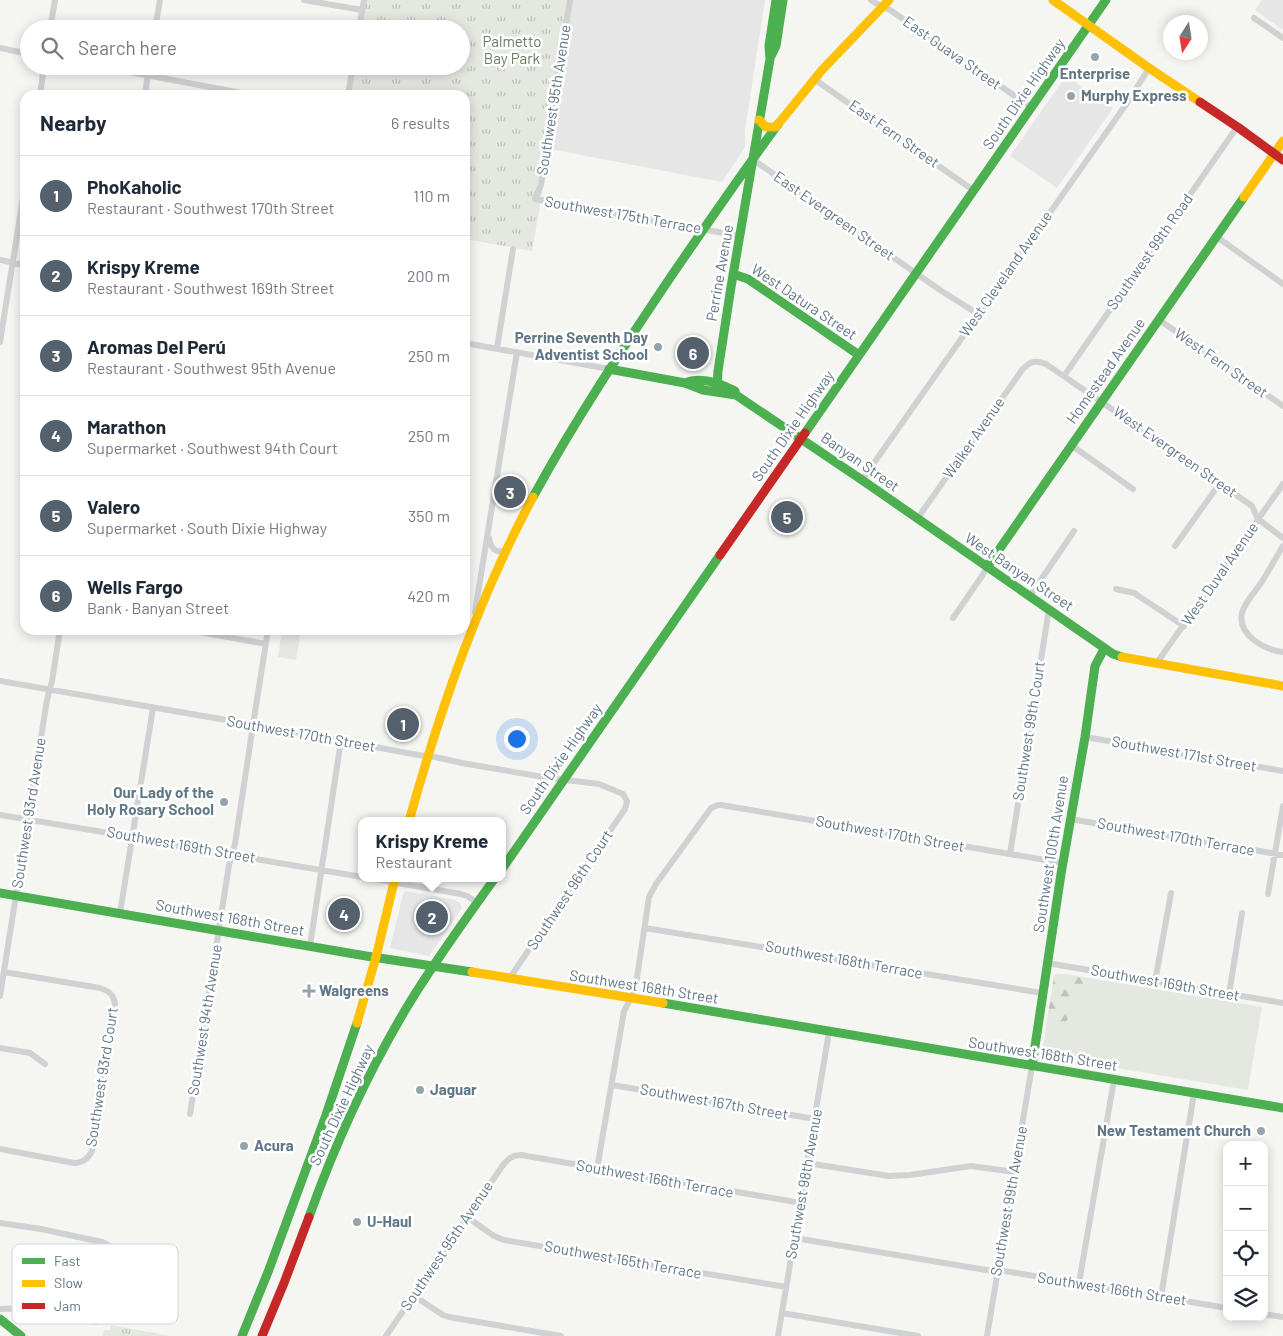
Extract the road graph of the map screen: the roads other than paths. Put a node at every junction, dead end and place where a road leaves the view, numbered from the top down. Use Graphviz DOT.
graph roads {
  1 [pos="55,0"];
  2 [pos="160,0"];
  3 [pos="304,0"];
  4 [pos="364,0"];
  5 [pos="570,0"];
  6 [pos="776,0"];
  7 [pos="783,0"];
  8 [pos="871,0"];
  9 [pos="1053,0"];
  10 [pos="1106,0"];
  11 [pos="886,3"];
  12 [pos="362,10"];
  13 [pos="1254,18"];
  14 [pos="52,20"];
  15 [pos="157,20"];
  16 [pos="360,20"];
  17 [pos="1089,25"];
  18 [pos="1283,38"];
  19 [pos="0,48"];
  20 [pos="20,52"];
  21 [pos="770,59"];
  22 [pos="1149,68"];
  23 [pos="43,75"];
  24 [pos="143,75"];
  25 [pos="351,75"];
  26 [pos="148,76"];
  27 [pos="814,79"];
  28 [pos="41,90"];
  29 [pos="146,90"];
  30 [pos="225,90"];
  31 [pos="349,90"];
  32 [pos="1031,107"];
  33 [pos="759,120"];
  34 [pos="776,127"];
  35 [pos="1237,127"];
  36 [pos="1283,141"];
  37 [pos="1274,153"];
  38 [pos="752,159"];
  39 [pos="1283,160"];
  40 [pos="973,190"];
  41 [pos="535,198"];
  42 [pos="20,215"];
  43 [pos="704,229"];
  44 [pos="740,236"];
  45 [pos="1217,236"];
  46 [pos="513,249"];
  47 [pos="0,260"];
  48 [pos="12,262"];
  49 [pos="20,264"];
  50 [pos="916,273"];
  51 [pos="733,274"];
  52 [pos="1283,284"];
  53 [pos="978,314"];
  54 [pos="1158,320"];
  55 [pos="0,342"];
  56 [pos="470,344"];
  57 [pos="497,348"];
  58 [pos="518,352"];
  59 [pos="859,355"];
  60 [pos="1033,361"];
  61 [pos="609,369"];
  62 [pos="1064,376"];
  63 [pos="717,387"];
  64 [pos="1102,402"];
  65 [pos="1283,406"];
  66 [pos="801,439"];
  67 [pos="1070,446"];
  68 [pos="862,480"];
  69 [pos="1220,483"];
  70 [pos="1283,484"];
  71 [pos="1133,489"];
  72 [pos="1258,518"];
  73 [pos="918,519"];
  74 [pos="1074,531"];
  75 [pos="489,533"];
  76 [pos="1283,538"];
  77 [pos="1175,546"];
  78 [pos="1283,546"];
  79 [pos="507,550"];
  80 [pos="986,567"];
  81 [pos="1116,589"];
  82 [pos="1030,596"];
  83 [pos="1050,610"];
  84 [pos="953,618"];
  85 [pos="1184,626"];
  86 [pos="473,628"];
  87 [pos="59,635"];
  88 [pos="216,635"];
  89 [pos="267,635"];
  90 [pos="266,644"];
  91 [pos="1104,649"];
  92 [pos="1283,652"];
  93 [pos="1156,664"];
  94 [pos="0,681"];
  95 [pos="1283,686"];
  96 [pos="50,690"];
  97 [pos="153,708"];
  98 [pos="253,725"];
  99 [pos="1085,737"];
  100 [pos="341,740"];
  101 [pos="427,756"];
  102 [pos="1283,770"];
  103 [pos="564,779"];
  104 [pos="627,801"];
  105 [pos="1283,806"];
  106 [pos="0,815"];
  107 [pos="410,817"];
  108 [pos="28,819"];
  109 [pos="1070,819"];
  110 [pos="132,837"];
  111 [pos="1010,854"];
  112 [pos="1275,854"];
  113 [pos="232,855"];
  114 [pos="1283,855"];
  115 [pos="506,863"];
  116 [pos="1063,863"];
  117 [pos="322,869"];
  118 [pos="358,876"];
  119 [pos="394,882"];
  120 [pos="404,882"];
  121 [pos="492,882"];
  122 [pos="0,893"];
  123 [pos="1170,893"];
  124 [pos="1268,894"];
  125 [pos="16,896"];
  126 [pos="478,903"];
  127 [pos="120,913"];
  128 [pos="1242,913"];
  129 [pos="645,928"];
  130 [pos="219,930"];
  131 [pos="310,946"];
  132 [pos="0,948"];
  133 [pos="8,950"];
  134 [pos="376,957"];
  135 [pos="1047,963"];
  136 [pos="433,967"];
  137 [pos="4,972"];
  138 [pos="509,979"];
  139 [pos="1155,982"];
  140 [pos="1042,993"];
  141 [pos="1229,994"];
  142 [pos="0,996"];
  143 [pos="631,998"];
  144 [pos="1283,1003"];
  145 [pos="829,1032"];
  146 [pos="0,1048"];
  147 [pos="45,1064"];
  148 [pos="1032,1066"];
  149 [pos="1114,1080"];
  150 [pos="612,1084"];
  151 [pos="1194,1093"];
  152 [pos="1283,1108"];
  153 [pos="190,1114"];
  154 [pos="336,1119"];
  155 [pos="815,1119"];
  156 [pos="0,1149"];
  157 [pos="511,1157"];
  158 [pos="807,1163"];
  159 [pos="597,1169"];
  160 [pos="1015,1172"];
  161 [pos="801,1203"];
  162 [pos="466,1217"];
  163 [pos="0,1224"];
  164 [pos="284,1228"];
  165 [pos="795,1238"];
  166 [pos="106,1244"];
  167 [pos="295,1252"];
  168 [pos="998,1271"];
  169 [pos="268,1272"];
  170 [pos="1079,1283"];
  171 [pos="786,1287"];
  172 [pos="280,1294"];
  173 [pos="414,1296"];
  174 [pos="1161,1296"];
  175 [pos="1223,1307"];
  176 [pos="782,1313"];
  177 [pos="1268,1315"];
  178 [pos="1283,1317"];
  179 [pos="0,1319"];
  180 [pos="21,1336"];
  181 [pos="242,1336"];
  182 [pos="262,1336"];
  183 [pos="386,1336"];
  184 [pos="561,1336"];
  185 [pos="778,1336"];
  186 [pos="918,1336"];
  187 [pos="987,1336"];
  1 -- 14 [label="street"];
  2 -- 15 [label="street"];
  3 -- 12 [label="street"];
  4 -- 12 [label="street"];
  5 -- 41 [label="street, Southwest 95th Avenue"];
  6 -- 21 [label="main road"];
  7 -- 21 [label="main road"];
  8 -- 11 [label="street, East Guava Street"];
  9 -- 17 [label="main road"];
  10 -- 17 [label="main road, South Dixie Highway"];
  11 -- 27 [label="main road"];
  11 -- 32 [label="street, East Guava Street"];
  12 -- 16 [label="street"];
  13 -- 18 [label="street"];
  17 -- 22 [label="main road"];
  17 -- 32 [label="main road, South Dixie Highway"];
  19 -- 20 [label="street"];
  21 -- 33 [label="main road, Perrine Avenue"];
  22 -- 35 [label="main road"];
  22 -- 53 [label="street, West Cleveland Avenue"];
  23 -- 28 [label="street"];
  24 -- 26 [label="street"];
  25 -- 31 [label="street"];
  26 -- 29 [label="street"];
  26 -- 30 [label="street"];
  27 -- 34 [label="main road"];
  27 -- 40 [label="street, East Fern Street"];
  32 -- 40 [label="main road, South Dixie Highway"];
  33 -- 34 [label="main road"];
  33 -- 38 [label="main road, Perrine Avenue"];
  34 -- 38 [label="main road"];
  35 -- 37 [label="main road"];
  35 -- 62 [label="street, Southwest 99th Road"];
  36 -- 37 [label="main road, Homestead Avenue"];
  37 -- 39 [label="main road"];
  37 -- 45 [label="main road, Homestead Avenue"];
  38 -- 43 [label="main road"];
  38 -- 44 [label="main road, Perrine Avenue"];
  38 -- 50 [label="street, East Evergreen Street"];
  40 -- 50 [label="main road, South Dixie Highway"];
  41 -- 43 [label="street, Southwest 175th Terrace"];
  42 -- 48 [label="street"];
  43 -- 44 [label="street, Southwest 175th Terrace"];
  43 -- 61 [label="main road"];
  44 -- 51 [label="main road, Perrine Avenue"];
  45 -- 52 [label="street"];
  45 -- 54 [label="main road, Homestead Avenue"];
  46 -- 57 [label="street"];
  47 -- 48 [label="street"];
  48 -- 49 [label="street"];
  48 -- 55 [label="street"];
  50 -- 53 [label="street"];
  50 -- 59 [label="main road, South Dixie Highway"];
  51 -- 59 [label="main road, West Datura Street"];
  51 -- 63 [label="main road, Perrine Avenue"];
  53 -- 68 [label="street, West Cleveland Avenue"];
  54 -- 64 [label="main road, Homestead Avenue"];
  54 -- 65 [label="street, West Fern Street"];
  56 -- 57 [label="street"];
  57 -- 58 [label="street"];
  58 -- 61 [label="street"];
  58 -- 75 [label="street"];
  59 -- 66 [label="main road, South Dixie Highway"];
  60 -- 62 [label="street, West Evergreen Street"];
  60 -- 73 [label="street, Walker Avenue"];
  61 -- 63 [label="main road, Banyan Street"];
  61 -- 79 [label="main road"];
  62 -- 64 [label="street, West Evergreen Street"];
  63 -- 66 [label="main road, Banyan Street"];
  64 -- 67 [label="main road, Homestead Avenue"];
  64 -- 69 [label="street, West Evergreen Street"];
  66 -- 68 [label="main road, Banyan Street"];
  66 -- 103 [label="main road, South Dixie Highway"];
  67 -- 71 [label="street"];
  67 -- 80 [label="main road, Homestead Avenue"];
  68 -- 73 [label="main road, Banyan Street"];
  69 -- 72 [label="street, West Evergreen Street"];
  69 -- 77 [label="street"];
  70 -- 72 [label="street, West Duval Avenue"];
  72 -- 76 [label="street, West Evergreen Street"];
  72 -- 85 [label="street, West Duval Avenue"];
  73 -- 80 [label="main road, West Banyan Street"];
  74 -- 82 [label="street"];
  75 -- 79 [label="street"];
  75 -- 86 [label="street"];
  78 -- 92 [label="street"];
  79 -- 86 [label="main road"];
  80 -- 82 [label="main road, West Banyan Street"];
  80 -- 84 [label="street, Homestead Avenue"];
  81 -- 85 [label="street"];
  82 -- 83 [label="main road, West Banyan Street"];
  83 -- 91 [label="main road, West Banyan Street"];
  83 -- 111 [label="street, Southwest 99th Court"];
  85 -- 93 [label="street, West Duval Avenue"];
  86 -- 101 [label="main road"];
  87 -- 96 [label="street, Southwest 93rd Avenue"];
  88 -- 90 [label="street"];
  89 -- 90 [label="street, Southwest 94th Avenue"];
  90 -- 98 [label="street, Southwest 94th Avenue"];
  91 -- 93 [label="main road, West Banyan Street"];
  91 -- 99 [label="main road, Southwest 100th Avenue"];
  93 -- 95 [label="main road, West Banyan Street"];
  94 -- 96 [label="street, Southwest 170th Street"];
  96 -- 97 [label="street, Southwest 170th Street"];
  96 -- 108 [label="street, Southwest 93rd Avenue"];
  97 -- 98 [label="street, Southwest 170th Street"];
  97 -- 110 [label="street"];
  98 -- 100 [label="street, Southwest 170th Street"];
  98 -- 113 [label="street, Southwest 94th Avenue"];
  99 -- 102 [label="street, Southwest 171st Street"];
  99 -- 109 [label="main road, Southwest 100th Avenue"];
  100 -- 101 [label="street, Southwest 170th Street"];
  100 -- 117 [label="street"];
  101 -- 103 [label="street, Southwest 170th Street"];
  101 -- 107 [label="main road"];
  103 -- 104 [label="street, Southwest 170th Street"];
  103 -- 115 [label="main road, South Dixie Highway"];
  104 -- 138 [label="street, Southwest 96th Court"];
  105 -- 112 [label="street"];
  106 -- 108 [label="street, Southwest 169th Street"];
  108 -- 110 [label="street, Southwest 169th Street"];
  108 -- 125 [label="street, Southwest 93rd Avenue"];
  109 -- 112 [label="street, Southwest 170th Terrace"];
  109 -- 116 [label="main road, Southwest 100th Avenue"];
  110 -- 113 [label="street, Southwest 169th Street"];
  110 -- 127 [label="street"];
  111 -- 116 [label="street, Southwest 170th Street"];
  111 -- 129 [label="street, Southwest 170th Street"];
  112 -- 114 [label="street, Southwest 170th Terrace"];
  112 -- 124 [label="street"];
  113 -- 117 [label="street, Southwest 169th Street"];
  113 -- 130 [label="street, Southwest 94th Avenue"];
  116 -- 135 [label="main road, Southwest 100th Avenue"];
  117 -- 118 [label="street, Southwest 169th Street"];
  117 -- 131 [label="street"];
  119 -- 134 [label="main road, South Dixie Highway"];
  120 -- 126 [label="street"];
  121 -- 126 [label="main road, South Dixie Highway"];
  122 -- 125 [label="main road, Southwest 168th Street"];
  123 -- 139 [label="street"];
  125 -- 127 [label="main road, Southwest 168th Street"];
  125 -- 133 [label="street, Southwest 93rd Avenue"];
  126 -- 136 [label="main road, South Dixie Highway"];
  127 -- 130 [label="main road, Southwest 168th Street"];
  128 -- 141 [label="street"];
  129 -- 140 [label="street, Southwest 168th Terrace"];
  129 -- 143 [label="street"];
  130 -- 131 [label="main road, Southwest 168th Street"];
  130 -- 153 [label="street, Southwest 94th Avenue"];
  131 -- 134 [label="main road, Southwest 168th Street"];
  132 -- 133 [label="street"];
  133 -- 137 [label="street, Southwest 93rd Avenue"];
  134 -- 136 [label="main road, Southwest 168th Street"];
  134 -- 154 [label="main road, South Dixie Highway"];
  135 -- 139 [label="street, Southwest 169th Street"];
  135 -- 140 [label="main road, Southwest 100th Avenue"];
  136 -- 138 [label="main road, Southwest 168th Street"];
  136 -- 154 [label="main road, South Dixie Highway"];
  137 -- 142 [label="street, Southwest 93rd Avenue"];
  137 -- 156 [label="street, Southwest 93rd Court"];
  138 -- 143 [label="main road, Southwest 168th Street"];
  139 -- 141 [label="street, Southwest 169th Street"];
  140 -- 148 [label="main road, Southwest 100th Avenue"];
  141 -- 144 [label="street, Southwest 169th Street"];
  143 -- 145 [label="main road, Southwest 168th Street"];
  143 -- 150 [label="street"];
  145 -- 148 [label="main road, Southwest 168th Street"];
  145 -- 155 [label="street, Southwest 98th Avenue"];
  146 -- 147 [label="street"];
  148 -- 149 [label="main road, Southwest 168th Street"];
  148 -- 160 [label="street, Southwest 99th Avenue"];
  149 -- 151 [label="main road, Southwest 168th Street"];
  149 -- 170 [label="street"];
  150 -- 155 [label="street, Southwest 167th Street"];
  150 -- 159 [label="street"];
  151 -- 152 [label="main road, Southwest 168th Street"];
  151 -- 174 [label="street"];
  154 -- 164 [label="main road, South Dixie Highway"];
  154 -- 167 [label="main road, South Dixie Highway"];
  155 -- 158 [label="street, Southwest 98th Avenue"];
  157 -- 159 [label="street, Southwest 166th Terrace"];
  157 -- 162 [label="street, Southwest 95th Avenue"];
  158 -- 160 [label="street"];
  158 -- 161 [label="street, Southwest 98th Avenue"];
  159 -- 161 [label="street, Southwest 166th Terrace"];
  160 -- 168 [label="street, Southwest 99th Avenue"];
  161 -- 165 [label="street, Southwest 98th Avenue"];
  162 -- 171 [label="street, Southwest 165th Terrace"];
  162 -- 173 [label="street, Southwest 95th Avenue"];
  163 -- 166 [label="street"];
  164 -- 167 [label="main road"];
  164 -- 169 [label="main road, South Dixie Highway"];
  165 -- 168 [label="street, Southwest 166th Street"];
  165 -- 171 [label="street, Southwest 98th Avenue"];
  167 -- 172 [label="main road, South Dixie Highway"];
  168 -- 170 [label="street, Southwest 166th Street"];
  168 -- 187 [label="street, Southwest 99th Avenue"];
  169 -- 172 [label="main road"];
  169 -- 181 [label="main road, South Dixie Highway"];
  170 -- 174 [label="street, Southwest 166th Street"];
  171 -- 176 [label="street, Southwest 98th Avenue"];
  172 -- 182 [label="main road, South Dixie Highway"];
  173 -- 183 [label="street, Southwest 95th Avenue"];
  173 -- 184 [label="street"];
  174 -- 175 [label="street, Southwest 166th Street"];
  176 -- 185 [label="street, Southwest 98th Avenue"];
  176 -- 186 [label="street"];
  177 -- 178 [label="street"];
  179 -- 180 [label="main road"];
}
